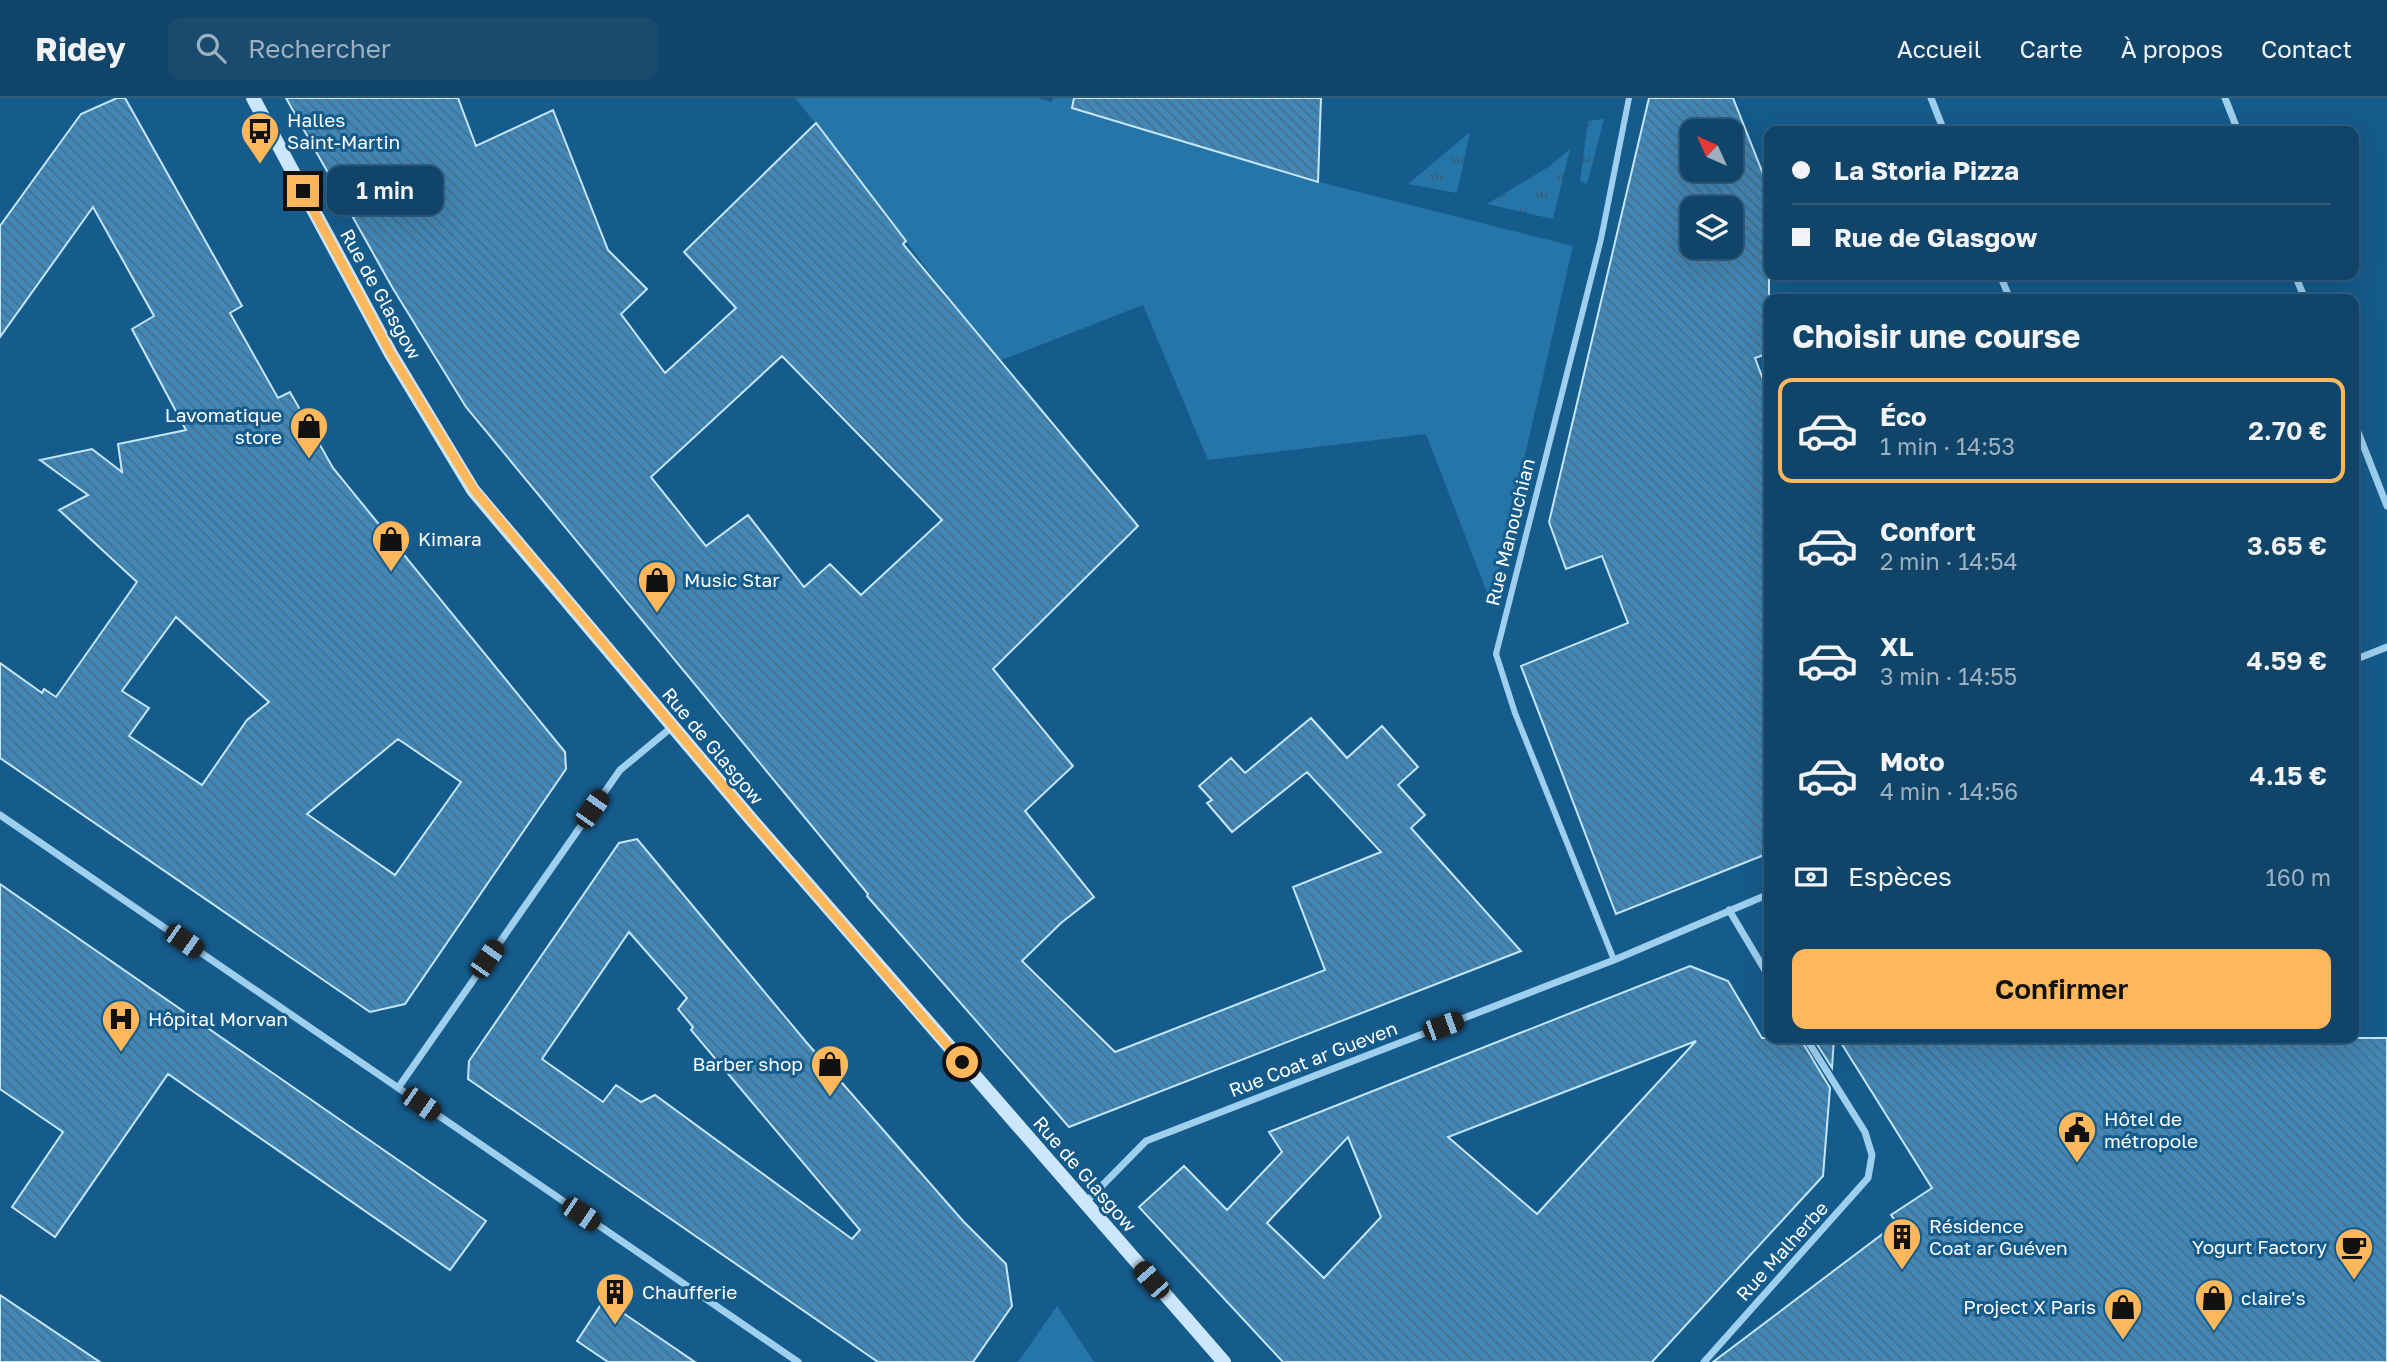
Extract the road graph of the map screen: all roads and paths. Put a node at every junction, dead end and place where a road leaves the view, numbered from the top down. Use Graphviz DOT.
graph roads {
  1 [pos="253,98"];
  2 [pos="1629,98"];
  3 [pos="1931,98"];
  4 [pos="2225,98"];
  5 [pos="1942,126"];
  6 [pos="2236,126"];
  7 [pos="2359,435"];
  8 [pos="2387,506"];
  9 [pos="2387,647"];
  10 [pos="2359,658"];
  11 [pos="672,727"];
  12 [pos="0,815"];
  13 [pos="1764,896"];
  14 [pos="1729,910"];
  15 [pos="1614,960"];
  16 [pos="1764,969"];
  17 [pos="1808,1043"];
  18 [pos="398,1088"];
  19 [pos="1085,1204"];
  20 [pos="799,1362"];
  21 [pos="1224,1362"];
  22 [pos="1704,1362"];
  1 -- 11 [label="main road, Rue de Glasgow"];
  2 -- 15 [label="street, Rue Manouchian"];
  3 -- 5 [label="street"];
  4 -- 6 [label="street"];
  7 -- 8 [label="street"];
  9 -- 10 [label="street"];
  11 -- 18 [label="street"];
  11 -- 19 [label="main road, Rue de Glasgow"];
  12 -- 18 [label="street"];
  13 -- 14 [label="street, Rue Coat ar Gueven"];
  14 -- 15 [label="street, Rue Coat ar Gueven"];
  14 -- 16 [label="street"];
  15 -- 19 [label="street, Rue Coat ar Gueven"];
  17 -- 22 [label="street, Rue Malherbe"];
  18 -- 20 [label="street"];
  19 -- 21 [label="main road, Rue de Glasgow"];
}
